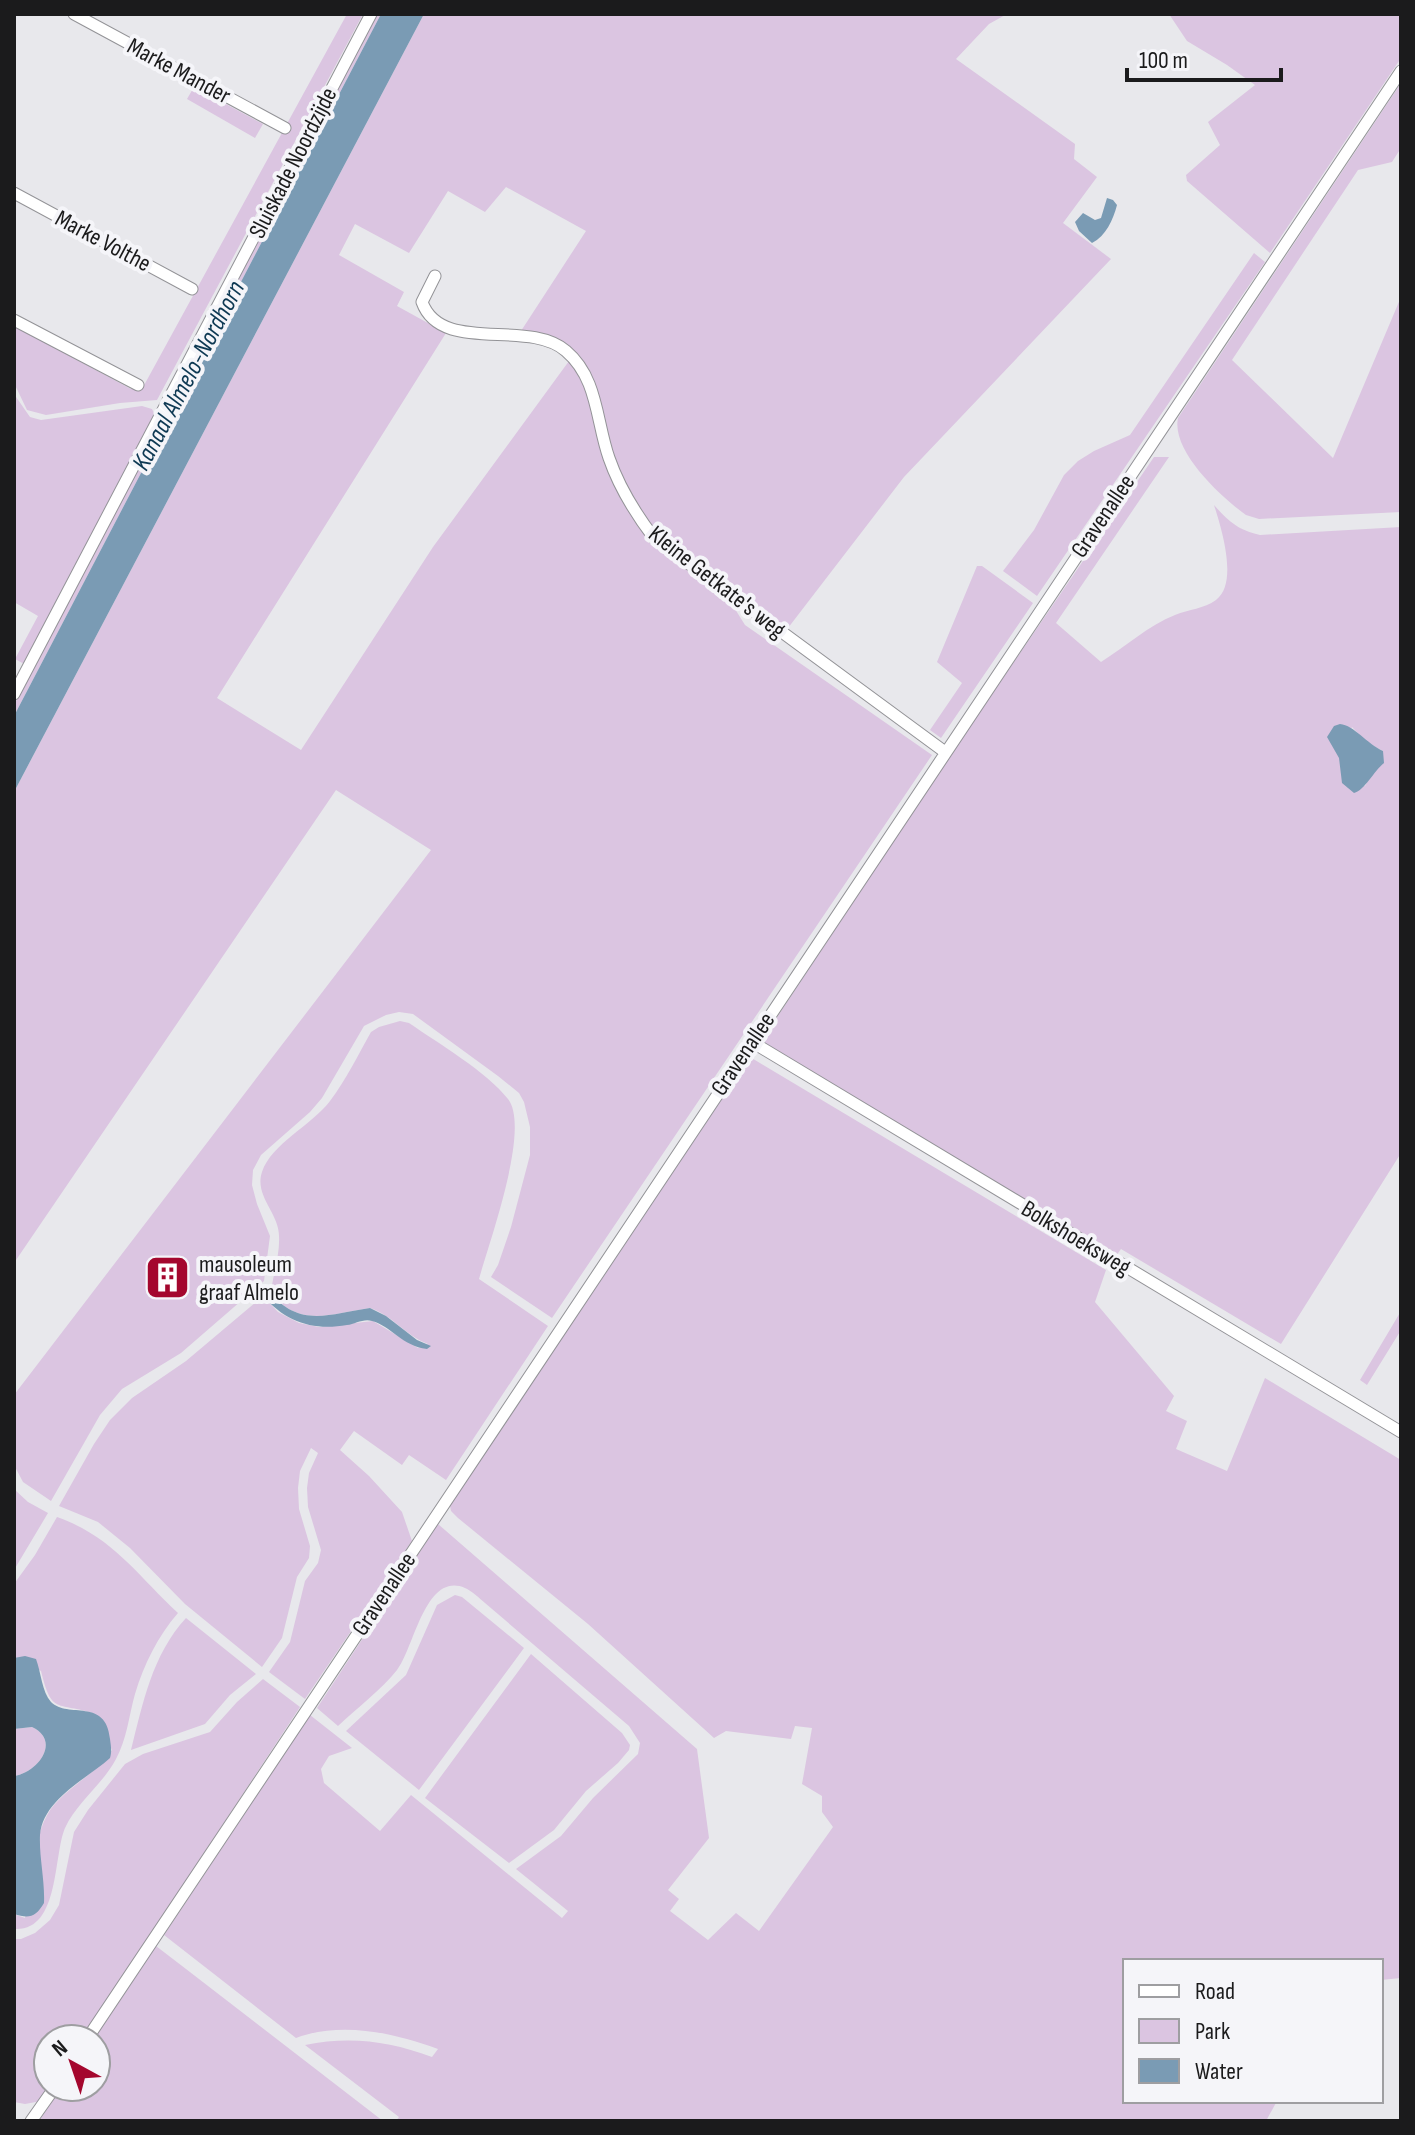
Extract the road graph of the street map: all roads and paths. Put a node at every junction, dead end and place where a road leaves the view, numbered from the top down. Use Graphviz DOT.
graph roads {
  1 [pos="74,14"];
  2 [pos="371,14"];
  3 [pos="1401,71"];
  4 [pos="285,128"];
  5 [pos="14,193"];
  6 [pos="435,276"];
  7 [pos="192,289"];
  8 [pos="14,320"];
  9 [pos="138,385"];
  10 [pos="14,694"];
  11 [pos="945,752"];
  12 [pos="752,1042"];
  13 [pos="1401,1432"];
  14 [pos="98,2023"];
  15 [pos="44,2103"];
  16 [pos="31,2121"];
  1 -- 4 [label="street, Marke Mander"];
  2 -- 10 [label="street, Sluiskade Noordzijde"];
  3 -- 11 [label="street, Gravenallee"];
  5 -- 7 [label="street, Marke Volthe"];
  6 -- 11 [label="street, Kleine Getkate's weg"];
  8 -- 9 [label="street"];
  11 -- 12 [label="street, Gravenallee"];
  12 -- 13 [label="street, Bolkshoeksweg"];
  12 -- 14 [label="street, Gravenallee"];
  15 -- 16 [label="street"];
}
